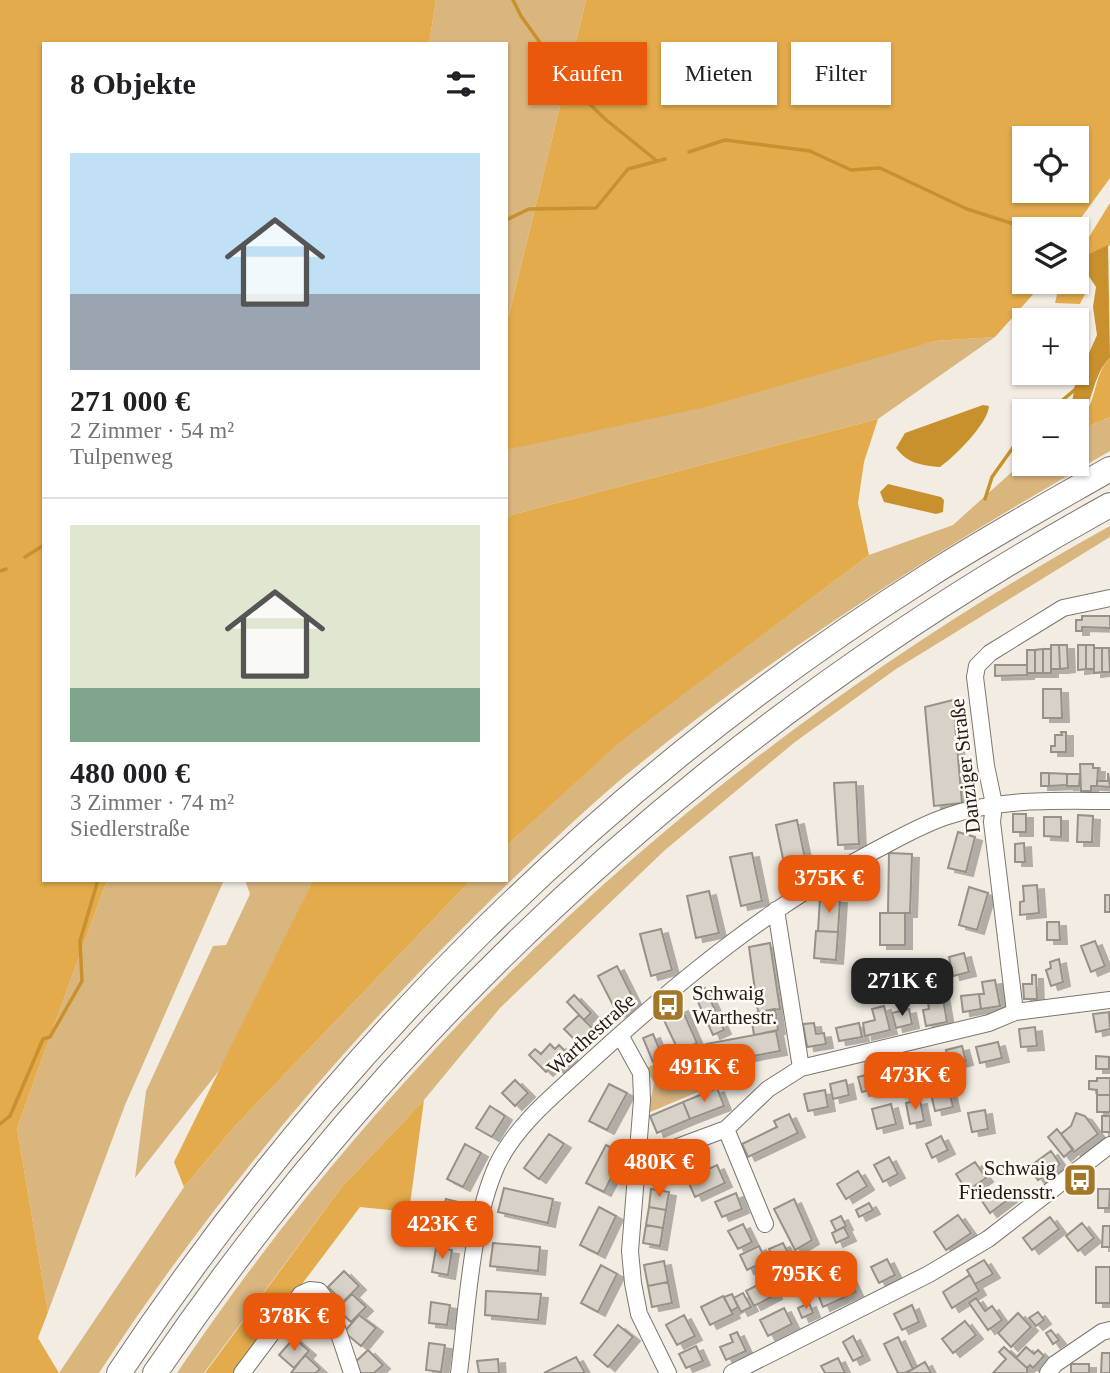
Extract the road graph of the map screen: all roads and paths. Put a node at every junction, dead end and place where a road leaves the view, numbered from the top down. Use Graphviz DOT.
graph roads {
  1 [pos="1110,469"];
  2 [pos="1110,505"];
  3 [pos="1110,598"];
  4 [pos="1110,801"];
  5 [pos="994,804"];
  6 [pos="776,910"];
  7 [pos="1110,999"];
  8 [pos="1016,1012"];
  9 [pos="620,1035"];
  10 [pos="801,1068"];
  11 [pos="726,1129"];
  12 [pos="1110,1145"];
  13 [pos="638,1156"];
  14 [pos="765,1224"];
  15 [pos="1110,1330"];
  16 [pos="119,1373"];
  17 [pos="155,1373"];
  18 [pos="242,1373"];
  19 [pos="352,1373"];
  20 [pos="458,1373"];
  21 [pos="668,1373"];
  22 [pos="732,1373"];
  23 [pos="1048,1373"];
  1 -- 16 [label="highway"];
  2 -- 17 [label="highway"];
  3 -- 5 [label="street, Danziger Straße"];
  4 -- 5 [label="street, Warthestraße"];
  5 -- 6 [label="street, Warthestraße"];
  5 -- 8 [label="street, Danziger Straße"];
  6 -- 9 [label="street, Warthestraße"];
  6 -- 10 [label="street"];
  7 -- 8 [label="street"];
  8 -- 10 [label="street"];
  9 -- 13 [label="street"];
  9 -- 20 [label="street, Warthestraße"];
  10 -- 11 [label="street"];
  11 -- 13 [label="street"];
  11 -- 14 [label="street"];
  12 -- 22 [label="street"];
  13 -- 21 [label="street"];
  15 -- 23 [label="street"];
  18 -- 19 [label="street"];
}
